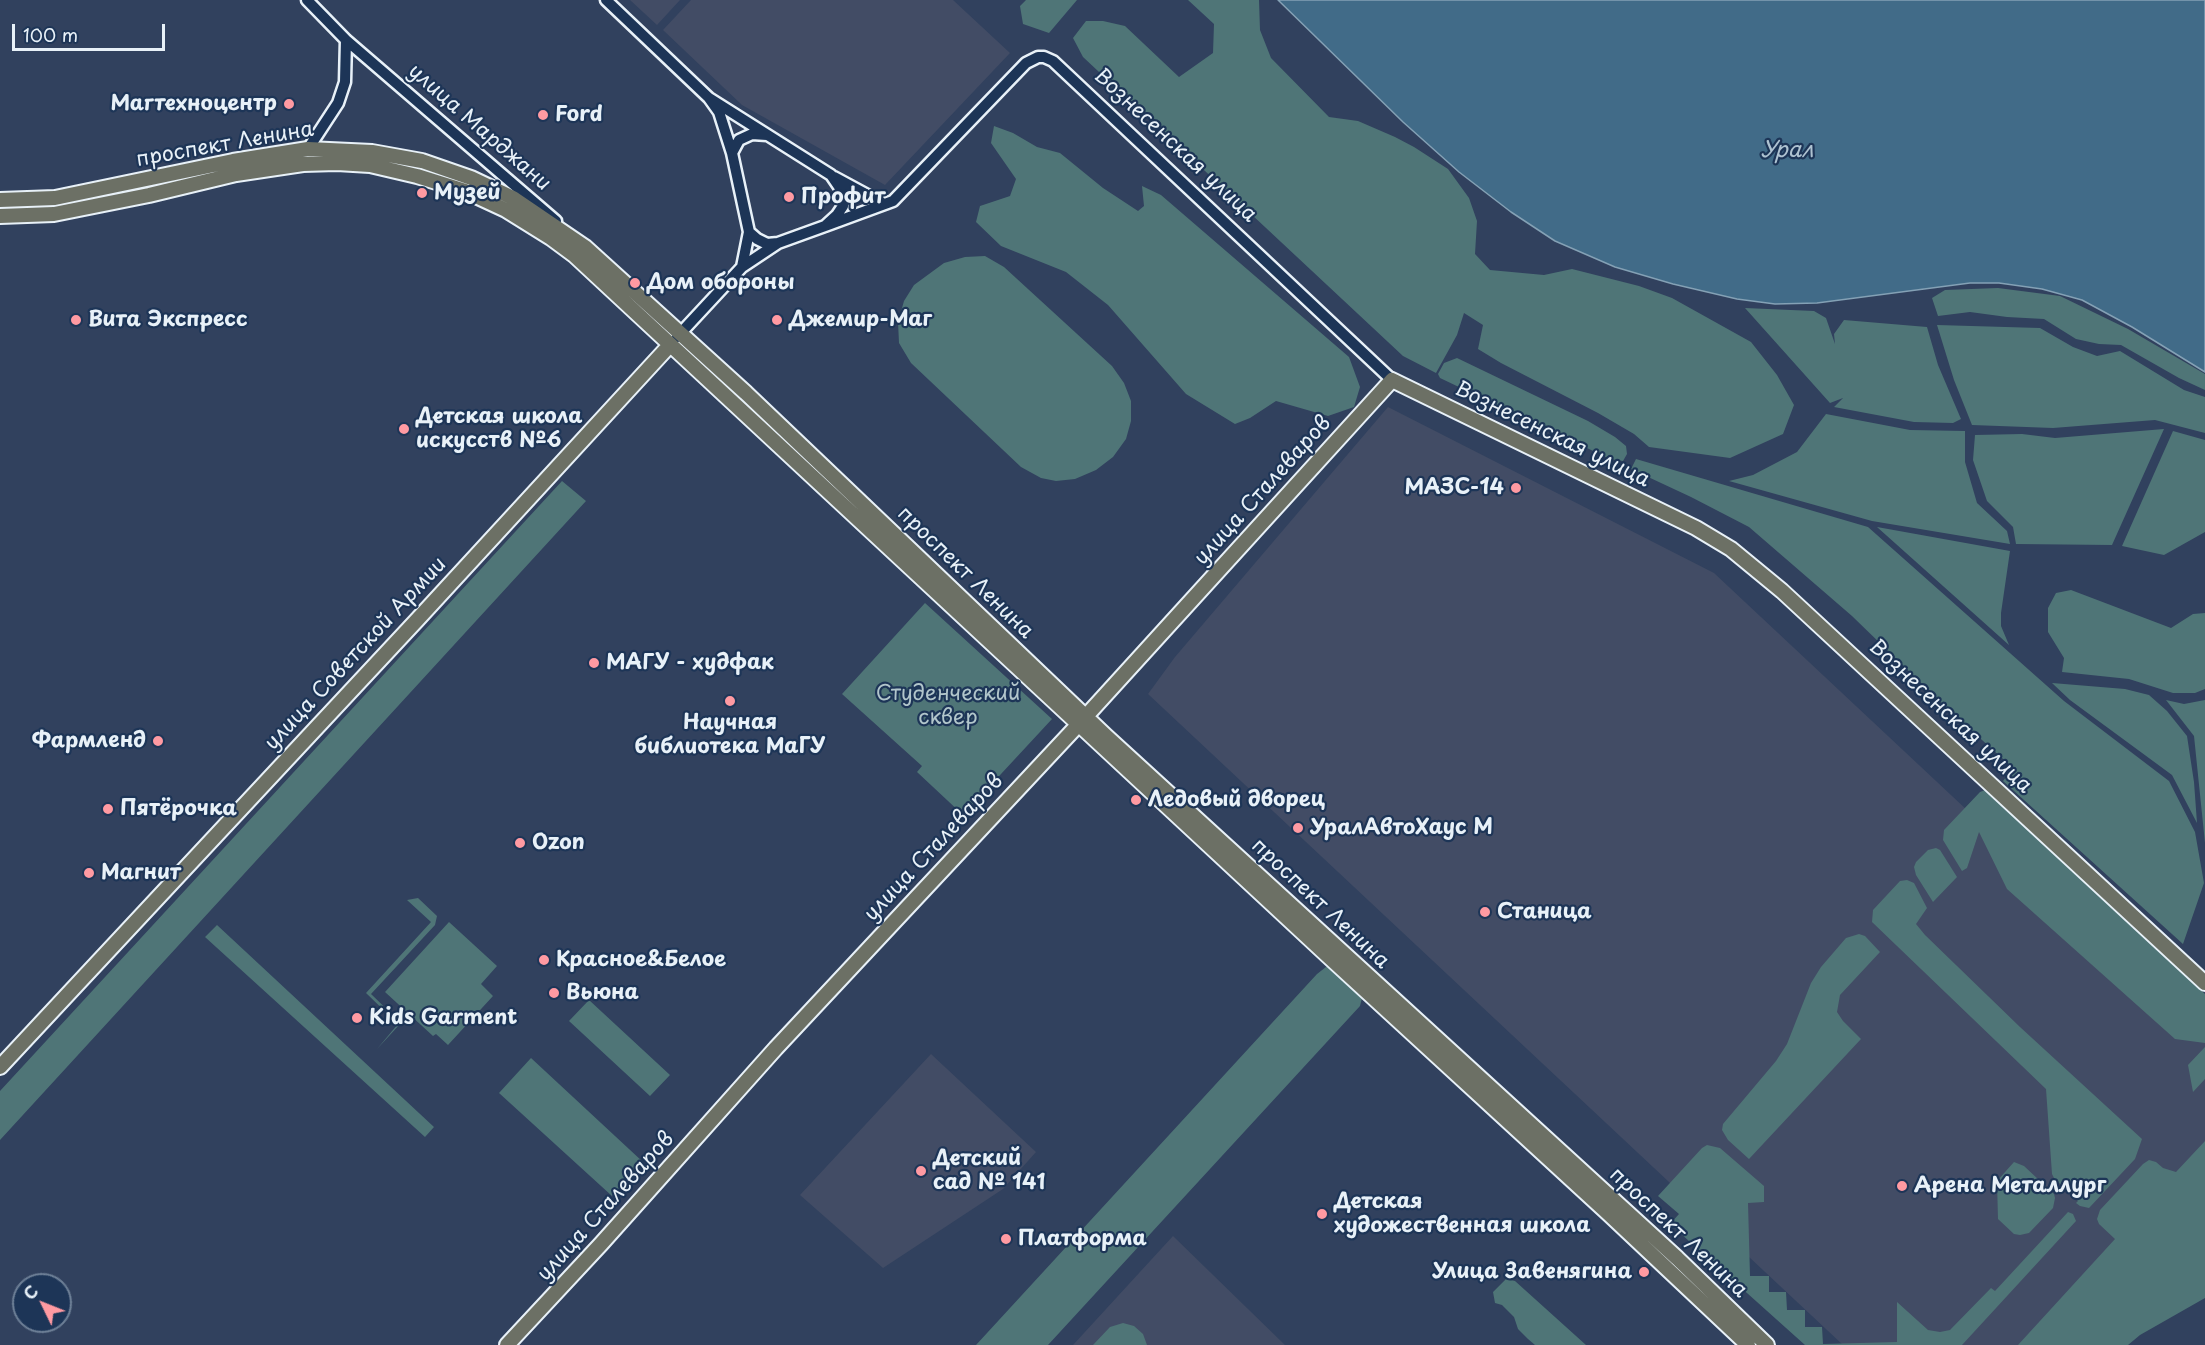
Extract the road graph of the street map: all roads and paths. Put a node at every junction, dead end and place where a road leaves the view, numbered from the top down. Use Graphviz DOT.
graph roads {
  1 [pos="307,0"];
  2 [pos="606,0"];
  3 [pos="346,40"];
  4 [pos="709,98"];
  5 [pos="770,136"];
  6 [pos="308,149"];
  7 [pos="732,153"];
  8 [pos="831,175"];
  9 [pos="0,200"];
  10 [pos="889,203"];
  11 [pos="0,216"];
  12 [pos="825,226"];
  13 [pos="749,232"];
  14 [pos="778,243"];
  15 [pos="585,247"];
  16 [pos="742,267"];
  17 [pos="681,334"];
  18 [pos="670,345"];
  19 [pos="1392,380"];
  20 [pos="1082,720"];
  21 [pos="2205,983"];
  22 [pos="0,1067"];
  23 [pos="507,1345"];
  24 [pos="1748,1345"];
  25 [pos="1767,1345"];
  1 -- 3 [label="street, улица Марджани"];
  2 -- 4 [label="street"];
  3 -- 6 [label="street"];
  3 -- 15 [label="street, улица Марджани"];
  4 -- 5 [label="street"];
  4 -- 7 [label="street"];
  5 -- 7 [label="street"];
  5 -- 8 [label="street"];
  6 -- 9 [label="main road, проспект Ленина"];
  6 -- 15 [label="main road, проспект Ленина"];
  7 -- 13 [label="street"];
  8 -- 10 [label="street"];
  8 -- 12 [label="street"];
  10 -- 12 [label="street"];
  10 -- 19 [label="street, Вознесенская улица"];
  11 -- 18 [label="main road, проспект Ленина"];
  12 -- 14 [label="street"];
  13 -- 14 [label="street"];
  13 -- 16 [label="street"];
  14 -- 16 [label="street, улица Советской Армии"];
  15 -- 17 [label="main road, проспект Ленина"];
  16 -- 17 [label="street, улица Советской Армии"];
  17 -- 18 [label="street, улица Советской Армии"];
  17 -- 20 [label="main road, проспект Ленина"];
  18 -- 20 [label="main road, проспект Ленина"];
  18 -- 22 [label="main road, улица Советской Армии"];
  19 -- 20 [label="main road, улица Сталеваров"];
  19 -- 21 [label="main road, Вознесенская улица"];
  20 -- 23 [label="main road, улица Сталеваров"];
  20 -- 24 [label="main road, проспект Ленина"];
  20 -- 25 [label="main road, проспект Ленина"];
}
